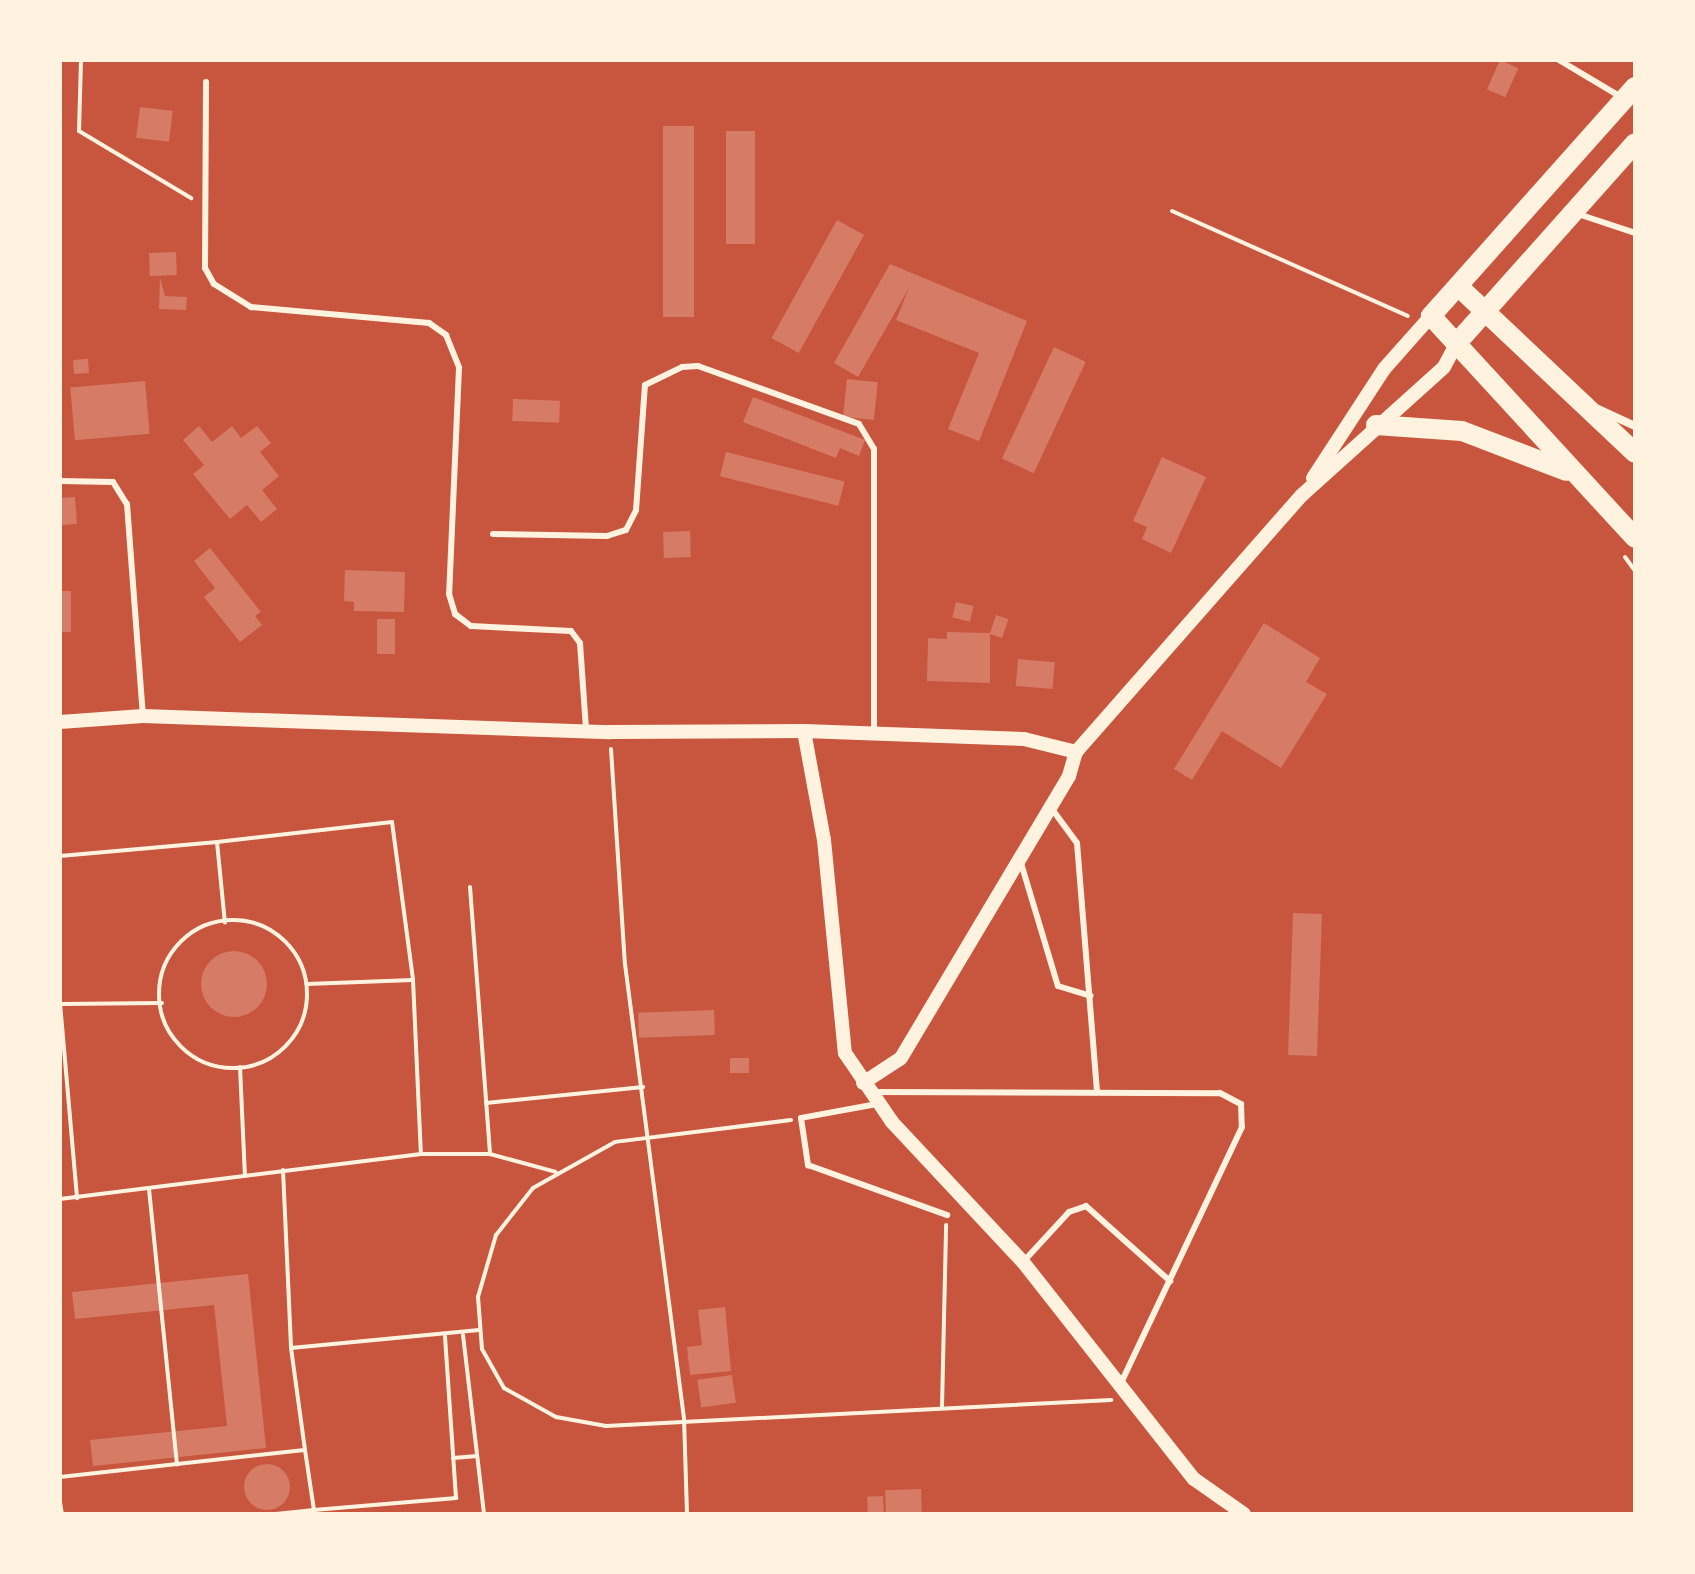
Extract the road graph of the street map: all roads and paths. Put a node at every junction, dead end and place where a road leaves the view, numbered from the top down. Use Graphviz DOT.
graph roads {
  1 [pos="81,60"];
  2 [pos="1559,60"];
  3 [pos="206,82"];
  4 [pos="1630,93"];
  5 [pos="1635,143"];
  6 [pos="206,207"];
  7 [pos="1172,211"];
  8 [pos="1571,212"];
  9 [pos="1635,233"];
  10 [pos="1458,286"];
  11 [pos="1487,313"];
  12 [pos="1428,320"];
  13 [pos="1456,344"];
  14 [pos="1583,401"];
  15 [pos="1376,425"];
  16 [pos="1635,426"];
  17 [pos="1635,453"];
  18 [pos="1580,479"];
  19 [pos="60,481"];
  20 [pos="1302,495"];
  21 [pos="493,534"];
  22 [pos="1635,538"];
  23 [pos="143,716"];
  24 [pos="60,722"];
  25 [pos="804,731"];
  26 [pos="586,732"];
  27 [pos="610,732"];
  28 [pos="874,733"];
  29 [pos="1076,752"];
  30 [pos="1051,808"];
  31 [pos="217,842"];
  32 [pos="60,856"];
  33 [pos="1020,860"];
  34 [pos="470,887"];
  35 [pos="225,923"];
  36 [pos="413,980"];
  37 [pos="307,984"];
  38 [pos="1090,996"];
  39 [pos="162,1003"];
  40 [pos="60,1004"];
  41 [pos="240,1067"];
  42 [pos="643,1087"];
  43 [pos="1097,1090"];
  44 [pos="870,1093"];
  45 [pos="486,1103"];
  46 [pos="801,1118"];
  47 [pos="651,1143"];
  48 [pos="421,1154"];
  49 [pos="490,1154"];
  50 [pos="283,1170"];
  51 [pos="556,1172"];
  52 [pos="245,1177"];
  53 [pos="149,1188"];
  54 [pos="77,1198"];
  55 [pos="60,1199"];
  56 [pos="947,1215"];
  57 [pos="1023,1262"];
  58 [pos="1170,1281"];
  59 [pos="479,1330"];
  60 [pos="463,1335"];
  61 [pos="445,1336"];
  62 [pos="291,1348"];
  63 [pos="1120,1386"];
  64 [pos="1130,1399"];
  65 [pos="942,1407"];
  66 [pos="684,1418"];
  67 [pos="305,1450"];
  68 [pos="477,1456"];
  69 [pos="453,1458"];
  70 [pos="177,1465"];
  71 [pos="60,1477"];
  72 [pos="60,1502"];
  73 [pos="314,1510"];
  74 [pos="61,1511"];
  75 [pos="276,1514"];
  76 [pos="484,1514"];
  77 [pos="687,1514"];
  78 [pos="1243,1514"];
  1 -- 6 [label="path"];
  2 -- 4 [label="lane"];
  3 -- 6 [label="lane"];
  4 -- 10 [label="highway"];
  5 -- 8 [label="highway"];
  6 -- 26 [label="lane"];
  7 -- 12 [label="path"];
  8 -- 9 [label="lane"];
  8 -- 11 [label="highway"];
  10 -- 11 [label="highway"];
  10 -- 12 [label="highway"];
  11 -- 13 [label="highway"];
  11 -- 14 [label="highway"];
  12 -- 13 [label="highway"];
  12 -- 20 [label="street"];
  13 -- 15 [label="street"];
  13 -- 18 [label="highway"];
  14 -- 16 [label="street"];
  14 -- 17 [label="highway"];
  15 -- 18 [label="highway"];
  15 -- 20 [label="street"];
  18 -- 22 [label="highway"];
  19 -- 23 [label="lane"];
  20 -- 29 [label="street"];
  21 -- 28 [label="lane"];
  23 -- 24 [label="street"];
  23 -- 26 [label="street"];
  25 -- 27 [label="street"];
  25 -- 28 [label="street"];
  25 -- 44 [label="street"];
  26 -- 27 [label="street"];
  27 -- 47 [label="path"];
  28 -- 29 [label="street"];
  29 -- 30 [label="street"];
  30 -- 33 [label="street"];
  30 -- 38 [label="lane"];
  31 -- 32 [label="path"];
  31 -- 35 [label="path"];
  31 -- 36 [label="path"];
  33 -- 38 [label="lane"];
  33 -- 44 [label="street"];
  34 -- 49 [label="path"];
  35 -- 37 [label="path"];
  35 -- 39 [label="path"];
  36 -- 37 [label="path"];
  36 -- 48 [label="path"];
  37 -- 41 [label="path"];
  38 -- 43 [label="lane"];
  39 -- 40 [label="path"];
  39 -- 41 [label="path"];
  40 -- 54 [label="path"];
  41 -- 52 [label="path"];
  42 -- 45 [label="path"];
  43 -- 44 [label="lane"];
  43 -- 58 [label="lane"];
  44 -- 46 [label="lane"];
  44 -- 57 [label="street"];
  46 -- 47 [label="path"];
  46 -- 56 [label="lane"];
  47 -- 51 [label="path"];
  47 -- 66 [label="path"];
  48 -- 49 [label="path"];
  48 -- 50 [label="path"];
  49 -- 51 [label="path"];
  50 -- 52 [label="path"];
  50 -- 62 [label="path"];
  51 -- 59 [label="path"];
  52 -- 53 [label="path"];
  53 -- 54 [label="path"];
  53 -- 70 [label="path"];
  54 -- 55 [label="path"];
  56 -- 65 [label="path"];
  57 -- 58 [label="lane"];
  57 -- 63 [label="street"];
  58 -- 63 [label="lane"];
  59 -- 60 [label="path"];
  59 -- 66 [label="path"];
  60 -- 61 [label="path"];
  60 -- 68 [label="path"];
  61 -- 62 [label="path"];
  61 -- 69 [label="path"];
  62 -- 67 [label="path"];
  63 -- 64 [label="street"];
  64 -- 65 [label="path"];
  64 -- 78 [label="street"];
  65 -- 66 [label="path"];
  66 -- 77 [label="path"];
  67 -- 70 [label="path"];
  67 -- 73 [label="path"];
  68 -- 69 [label="path"];
  68 -- 76 [label="path"];
  69 -- 73 [label="path"];
  70 -- 71 [label="path"];
  72 -- 74 [label="path"];
  73 -- 75 [label="path"];
}
